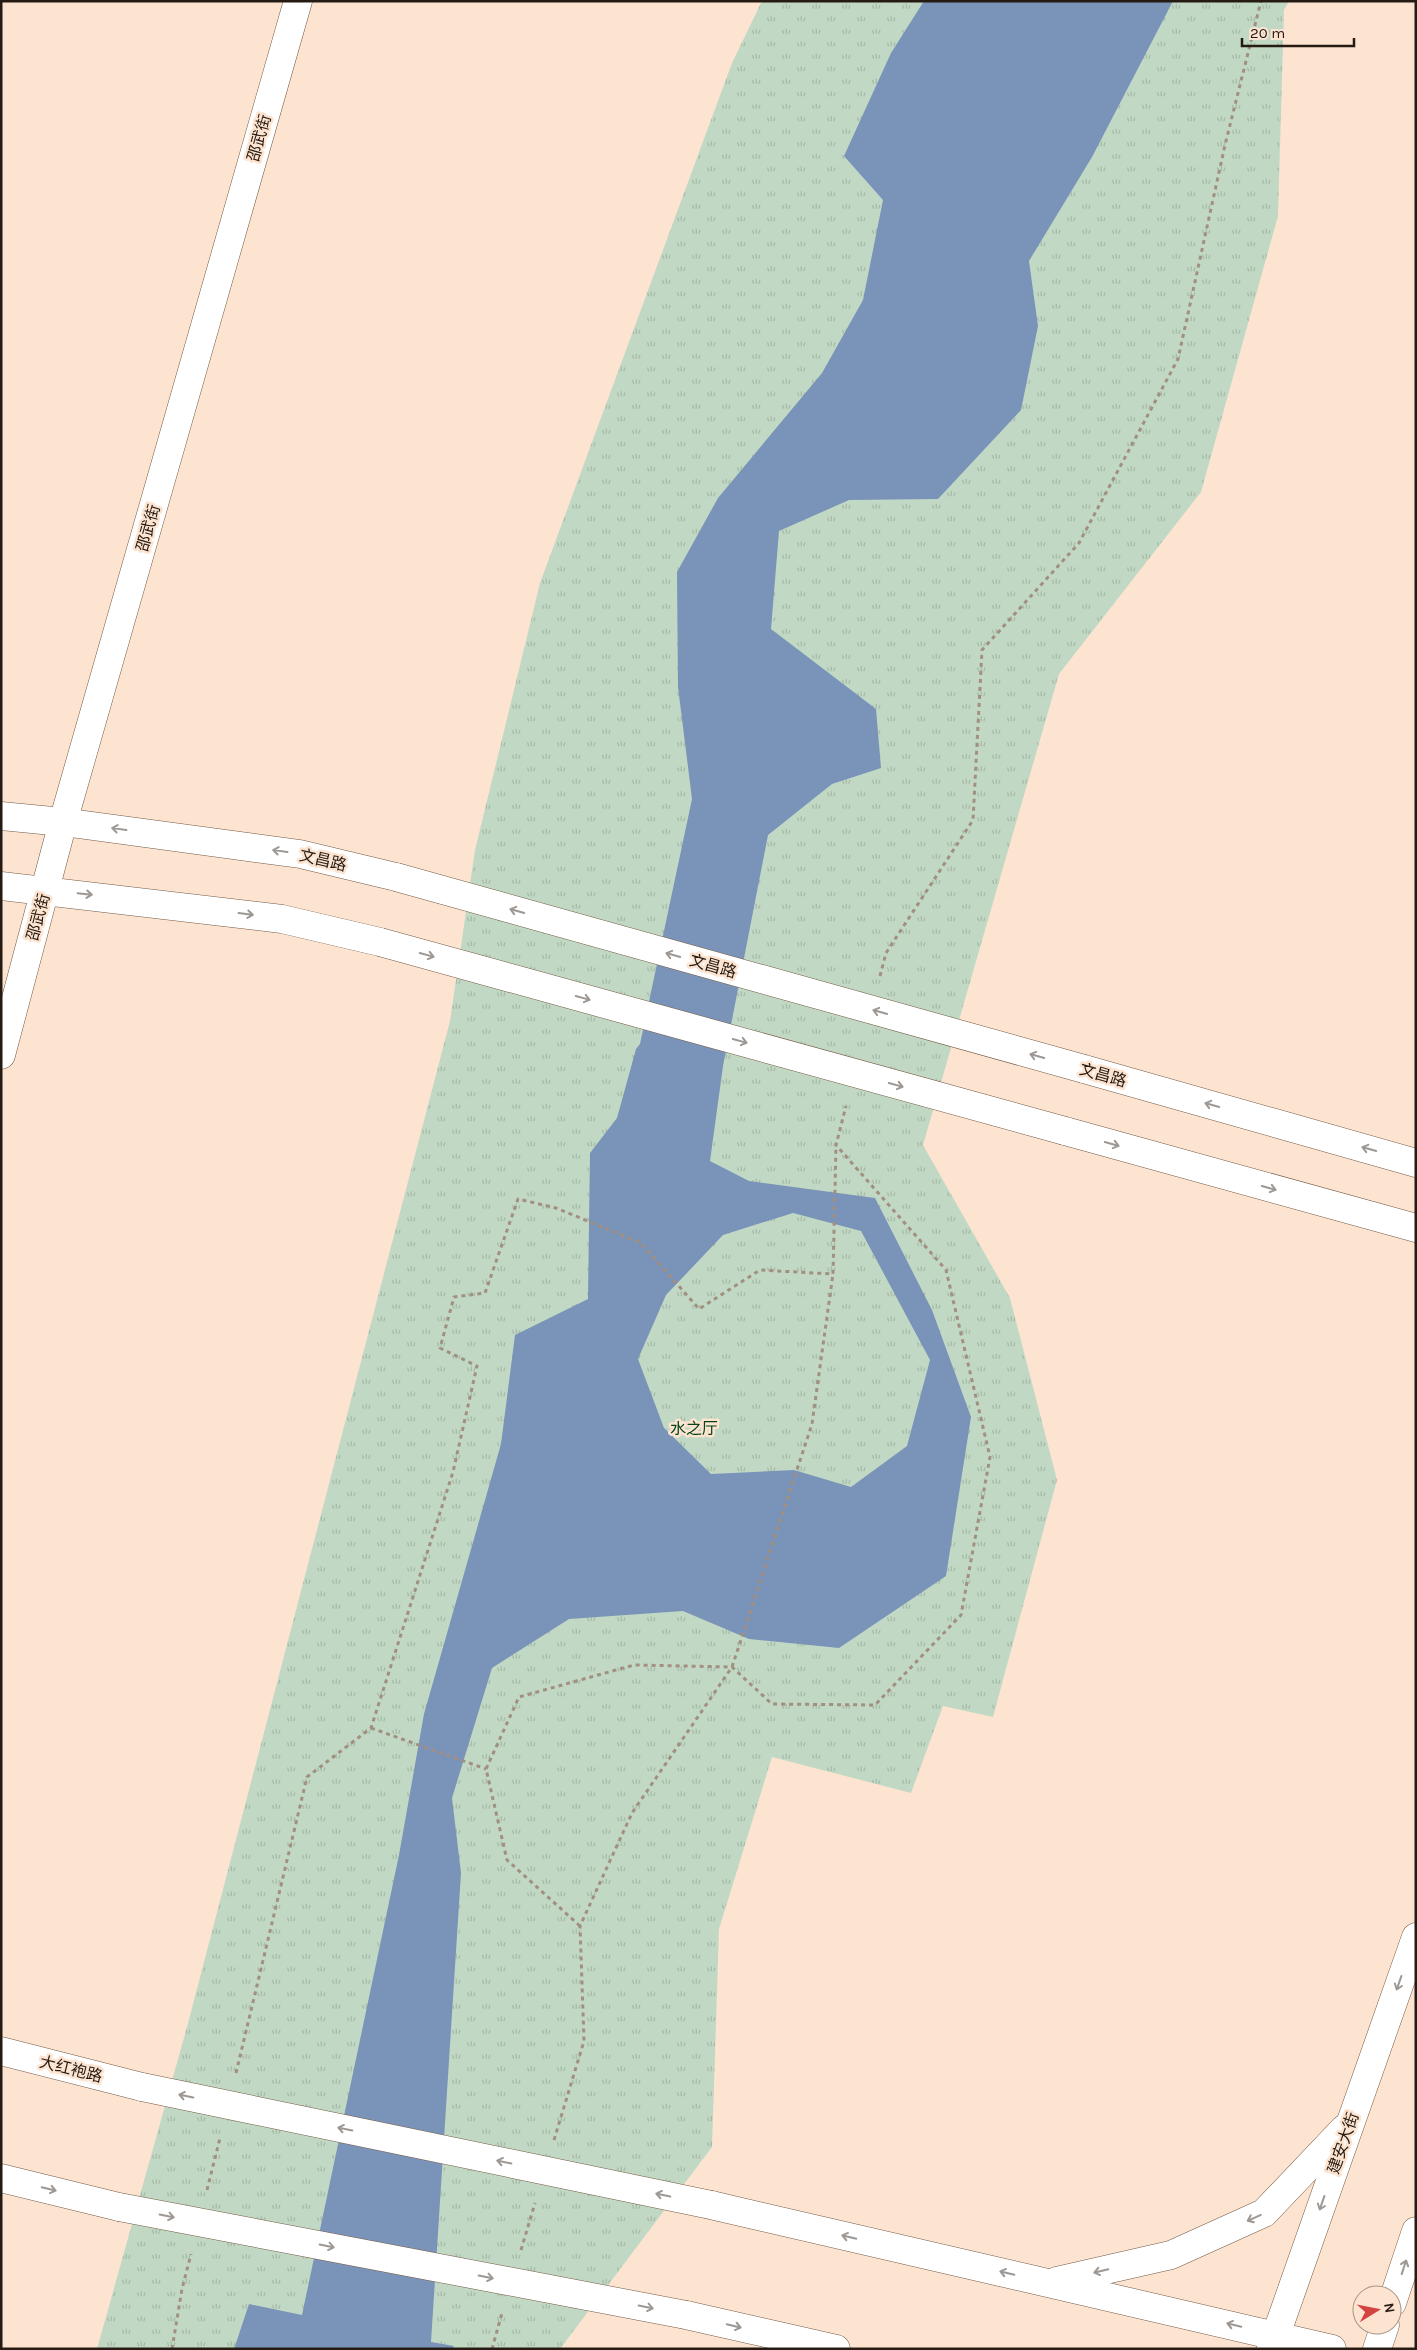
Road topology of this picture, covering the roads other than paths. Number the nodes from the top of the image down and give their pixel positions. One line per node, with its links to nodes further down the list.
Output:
1 (298, 1): 3 (street, 邵武街)
2 (1, 816): 3 (street, 文昌路)
3 (63, 822): 5 (street, 邵武街); 7 (street, 文昌路, one-way to 3, bridge)
4 (1, 886): 5 (street)
5 (45, 890): 6 (street, 邵武街); 8 (street, one-way to 8, bridge)
6 (1, 1055)
7 (1416, 1162)
8 (1416, 1228)
9 (1416, 1937): 11 (street, 建安大街, one-way to 11)
10 (1, 2051): 14 (street, 大红袍路, one-way to 10, bridge)
11 (1350, 2123): 14 (street, one-way to 14); 17 (street, 建安大街, one-way to 17)
12 (1, 2178): 18 (street, one-way to 18, bridge)
13 (1416, 2231): 15 (street, one-way to 13)
14 (1049, 2283): 17 (street, 大红袍路, one-way to 14)
15 (1398, 2285)
16 (1382, 2335): 20 (street)
17 (1273, 2342): 19 (street, 大红袍路)
18 (836, 2349)
19 (1332, 2349)
20 (1377, 2349)

